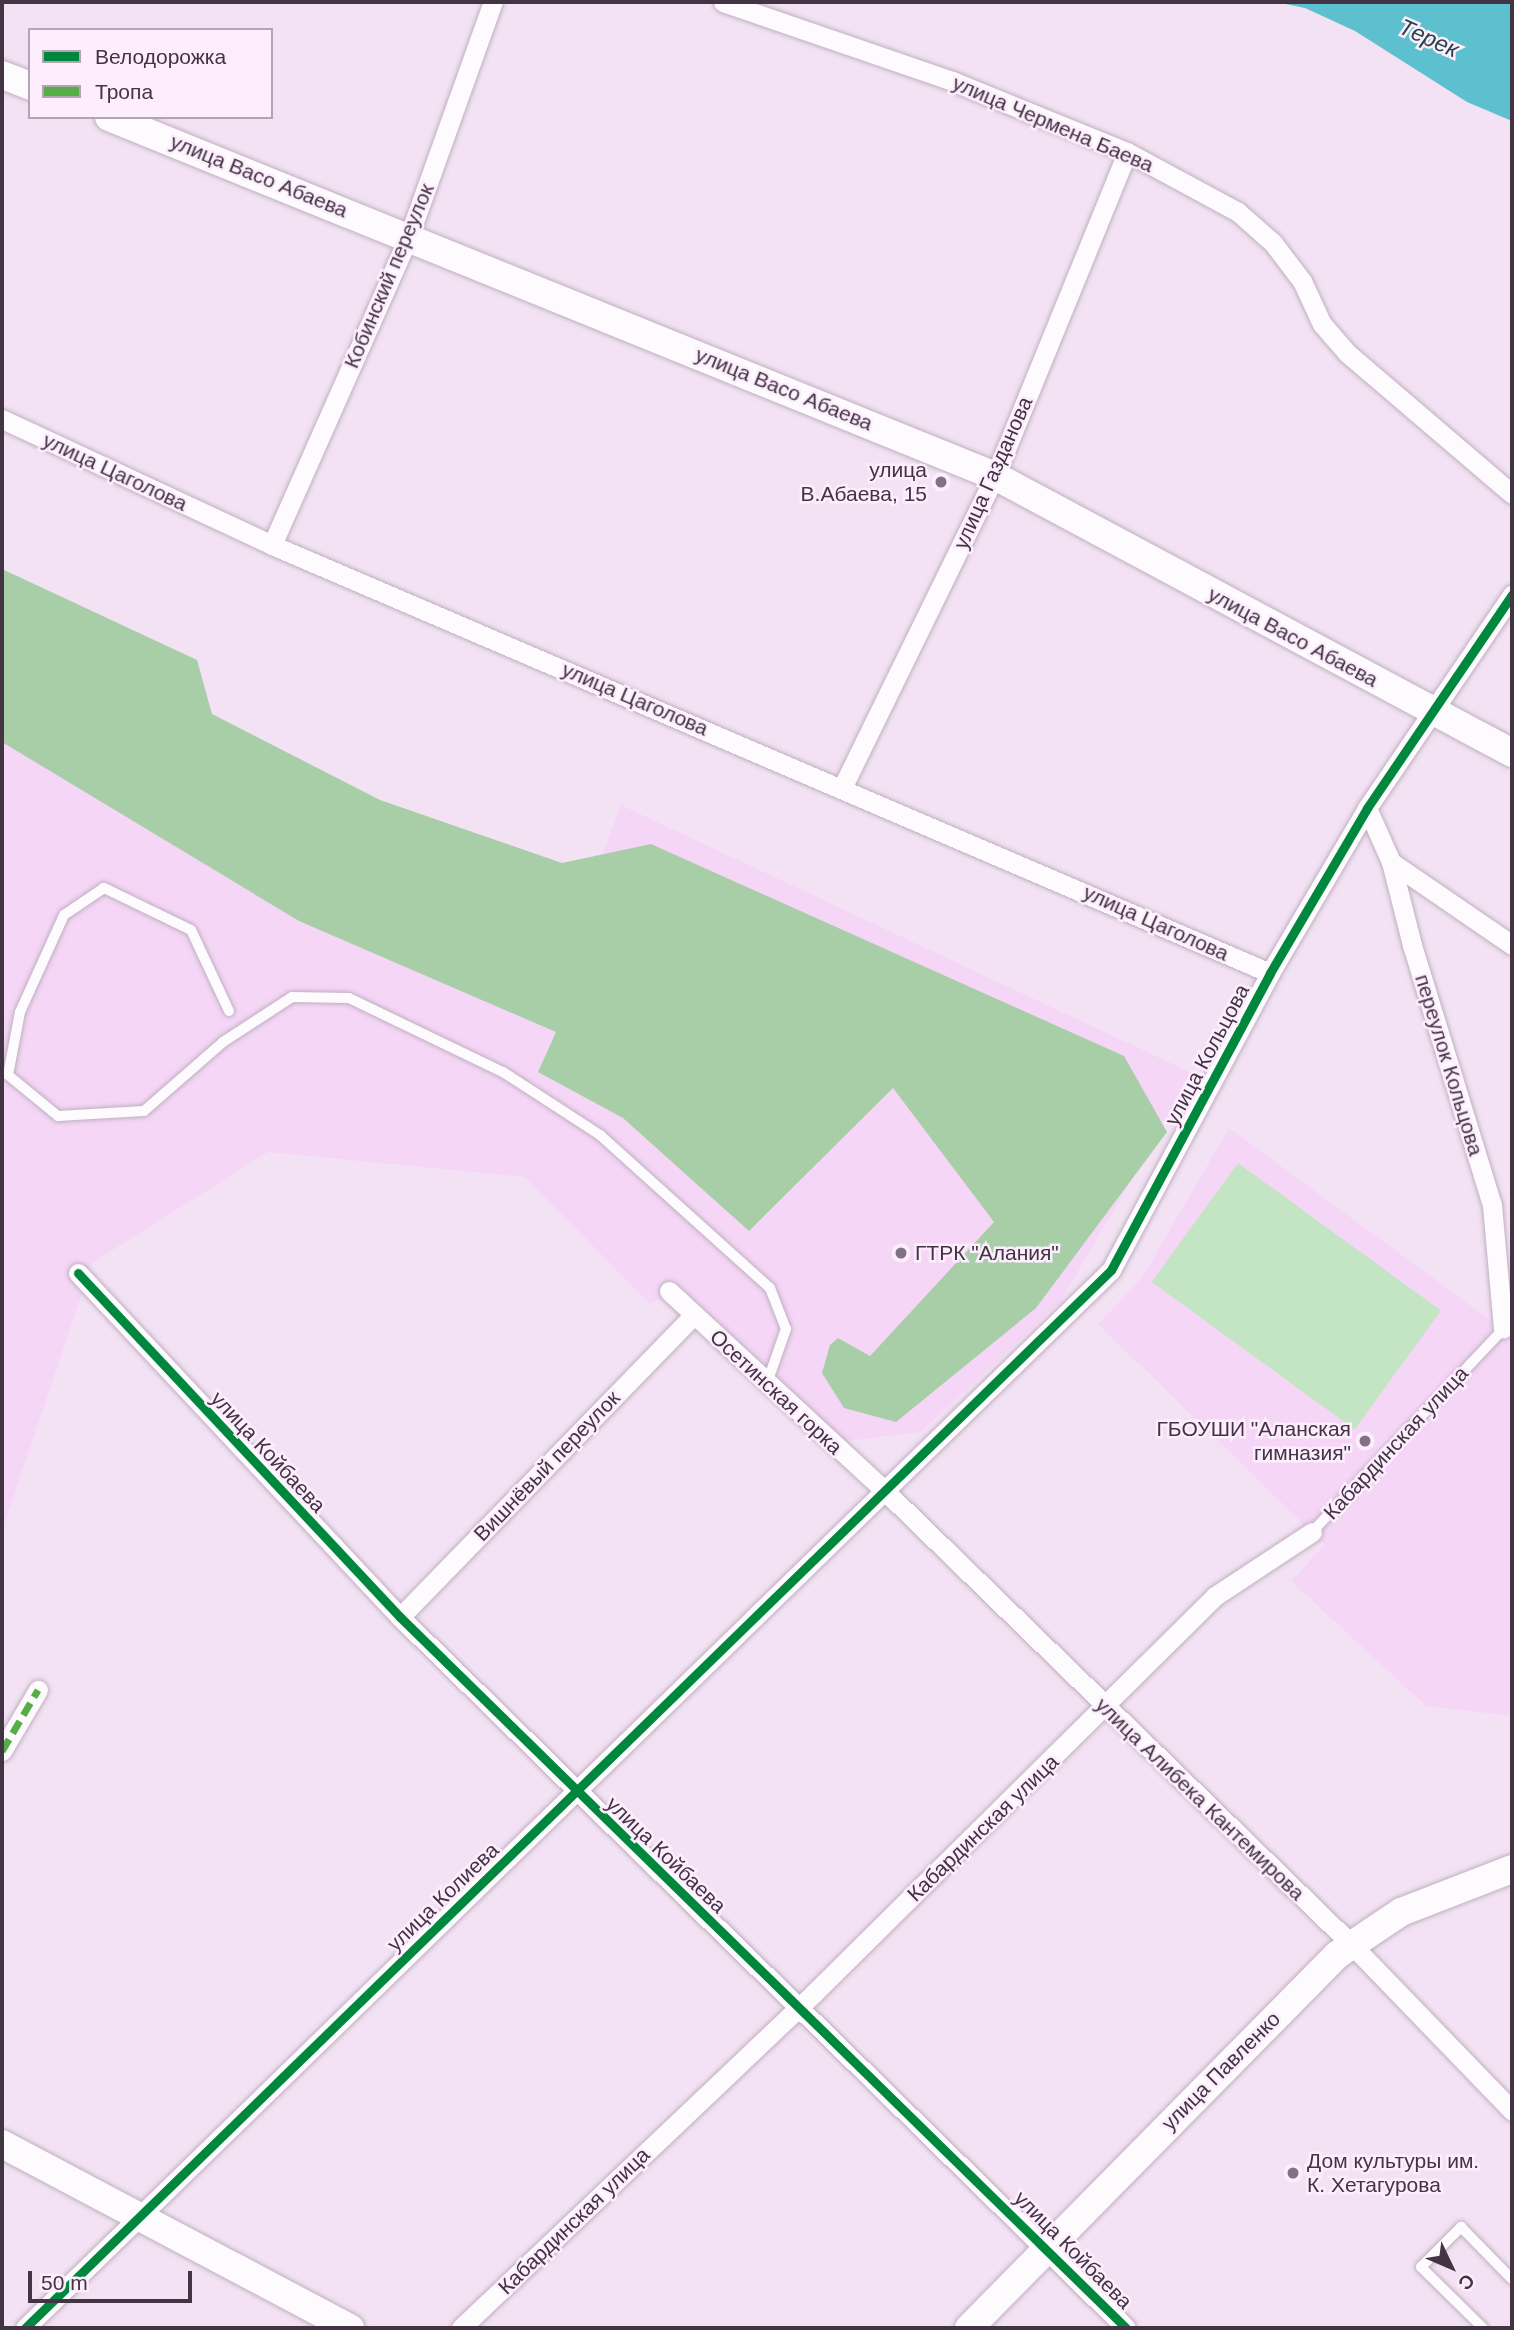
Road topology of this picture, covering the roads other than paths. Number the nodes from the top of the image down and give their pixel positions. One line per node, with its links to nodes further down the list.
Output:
1 (492, 2): 7 (street, Кобинский переулок)
2 (723, 2): 6 (street, улица Чермена Баева)
3 (2, 75): 4 (main road)
4 (28, 85)
5 (114, 119): 7 (main road, улица Васо Абаева)
6 (1126, 152): 9 (street, улица Газданова); 10 (street, улица Чермена Баева)
7 (409, 236): 9 (main road, улица Васо Абаева); 11 (street, Кобинский переулок)
8 (2, 419): 11 (street, улица Цаголова)
9 (995, 476): 13 (main road, улица Васо Абаева); 15 (street, улица Газданова)
10 (1512, 495)
11 (272, 545): 15 (street, улица Цаголова)
12 (1512, 595): 13 (street, улица Кольцова)
13 (1436, 711): 14 (main road, улица Васо Абаева); 16 (street, улица Кольцова)
14 (1512, 753)
15 (843, 786): 19 (street, улица Цаголова)
16 (1367, 808): 17 (street, переулок Кольцова); 19 (street, улица Кольцова)
17 (1391, 862): 18 (street); 24 (street, переулок Кольцова)
18 (1512, 945)
19 (1270, 973): 26 (street, улица Кольцова)
20 (229, 1012): 25 (lane)
21 (78, 1273): 28 (street, улица Койбаева)
22 (669, 1291): 23 (street, Осетинская горка)
23 (694, 1315): 25 (street, Осетинская горка); 28 (street, Вишнёвый переулок)
24 (1503, 1329): 27 (lane, Кабардинская улица)
25 (767, 1383): 26 (street, Осетинская горка)
26 (884, 1490): 30 (street, улица Алибека Кантемирова); 32 (street, улица Колиева)
27 (1312, 1532): 30 (street, Кабардинская улица)
28 (400, 1617): 32 (street, улица Койбаева)
29 (38, 1690): 31 (street)
30 (1107, 1708): 34 (street, улица Алибека Кантемирова); 35 (street, Кабардинская улица)
31 (2, 1751)
32 (575, 1791): 35 (street, улица Койбаева); 38 (street, улица Колиева)
33 (1512, 1868): 34 (main road, улица Павленко)
34 (1351, 1944): 36 (street, улица Алибека Кантемирова); 39 (main road, улица Павленко)
35 (799, 2008): 39 (street, улица Койбаева); 43 (street, Кабардинская улица)
36 (1512, 2111)
37 (2, 2144): 38 (main road)
38 (140, 2217): 41 (street, улица Колиева); 42 (main road)
39 (1046, 2248): 44 (main road, улица Павленко); 45 (street, улица Койбаева)
40 (1512, 2279): 46 (lane)
41 (25, 2328)
42 (349, 2328)
43 (461, 2328)
44 (969, 2328)
45 (1126, 2328)
46 (1483, 2328)

